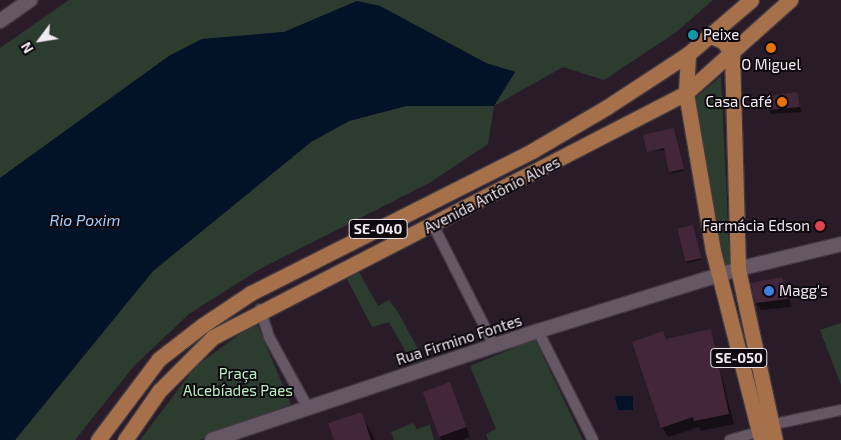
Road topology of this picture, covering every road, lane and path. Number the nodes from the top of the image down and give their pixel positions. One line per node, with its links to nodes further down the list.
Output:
1 (30, 0): 4 (street)
2 (752, 0): 5 (main road, Avenida Antônio Alves / SE-040)
3 (790, 0): 7 (main road, Avenida Antônio Alves / SE-040)
4 (0, 21)
5 (711, 36): 6 (main road, Avenida Antônio Alves / SE-040); 7 (main road)
6 (688, 54): 8 (main road); 19 (main road, Avenida Antônio Alves / SE-040)
7 (732, 54): 8 (main road, Avenida Antônio Alves / SE-040); 11 (main road)
8 (686, 94): 9 (main road, Avenida Antônio Alves / SE-040); 12 (main road)
9 (433, 225): 13 (main road, Avenida Antônio Alves / SE-040); 15 (street)
10 (841, 244): 11 (street, Rua Firmino Fontes)
11 (738, 269): 12 (street, Rua Firmino Fontes); 18 (main road)
12 (718, 276): 14 (street, Rua Firmino Fontes); 18 (main road, SE-050)
13 (260, 309): 16 (street); 20 (main road, Avenida Antônio Alves / SE-040)
14 (538, 331): 15 (street, Rua Firmino Fontes); 22 (street)
15 (494, 345): 16 (street, Rua Firmino Fontes)
16 (307, 406): 21 (street, Rua Firmino Fontes)
17 (841, 410): 18 (street)
18 (763, 433): 23 (street); 24 (main road)
19 (98, 440)
20 (126, 440)
21 (212, 440)
22 (593, 440)
23 (730, 440)
24 (775, 440)

